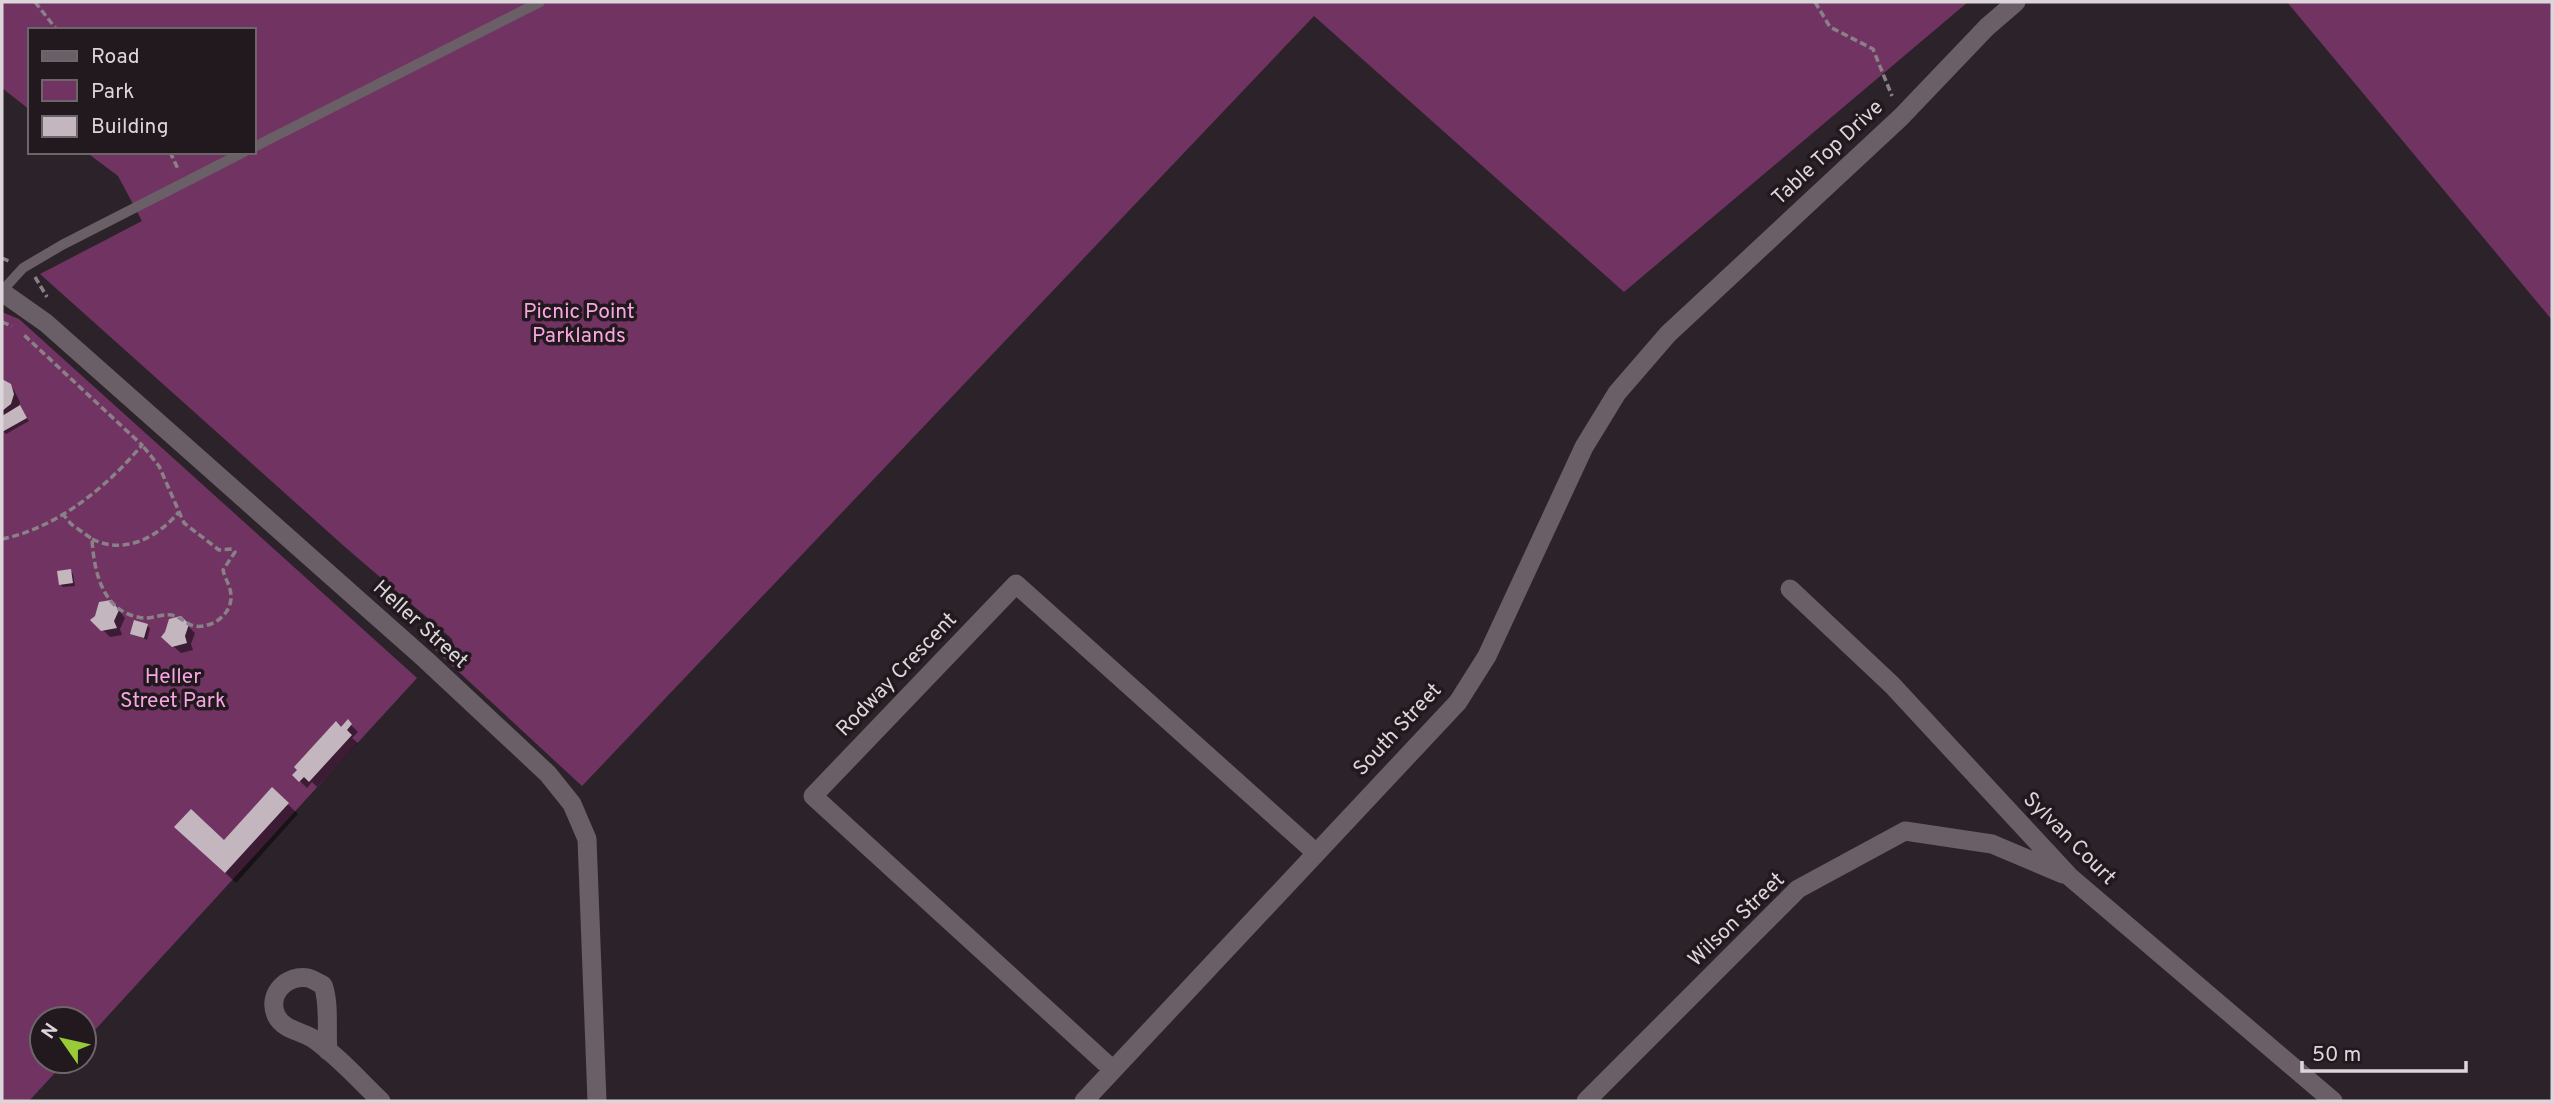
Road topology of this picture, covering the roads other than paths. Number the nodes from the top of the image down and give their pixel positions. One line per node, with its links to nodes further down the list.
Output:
1 (540, 2): 3 (lane)
2 (2015, 2): 6 (street, Table Top Drive)
3 (256, 146)
4 (240, 154): 5 (lane)
5 (2, 292): 13 (street, Heller Street)
6 (1668, 334): 8 (street, South Street)
7 (1790, 589): 9 (street, Sylvan Court)
8 (1315, 852): 11 (street, South Street); 11 (street, Rodway Crescent)
9 (2070, 877): 15 (street, Wilson Street); 16 (street, Sylvan Court)
10 (328, 1051): 12 (street)
11 (1112, 1069): 14 (street, South Street)
12 (381, 1101)
13 (597, 1101)
14 (1084, 1101)
15 (1586, 1101)
16 (2333, 1101)

